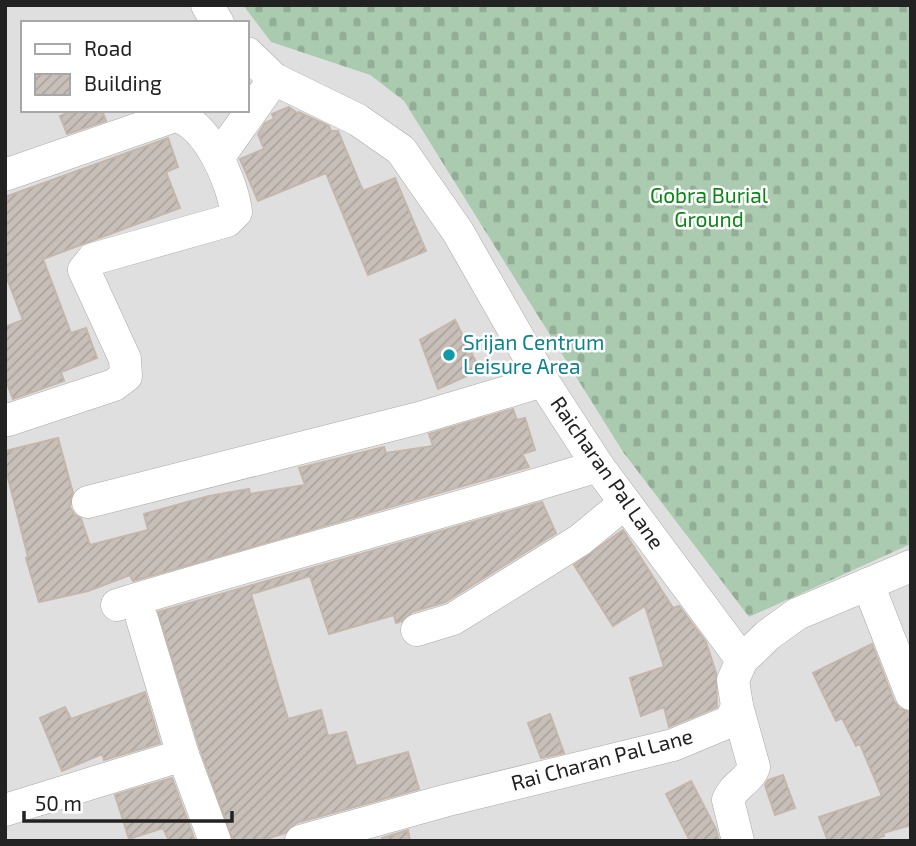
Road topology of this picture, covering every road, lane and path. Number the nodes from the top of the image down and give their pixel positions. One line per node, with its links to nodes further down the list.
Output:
1 (207, 5): 2 (street)
2 (217, 21)
3 (248, 55): 4 (street, Raicharan Pal Lane)
4 (274, 79): 5 (street); 7 (street, Raicharan Pal Lane)
5 (218, 158): 6 (street); 8 (street)
6 (5, 175)
7 (542, 380): 9 (street, Raicharan Pal Lane); 10 (street)
8 (5, 419)
9 (598, 466): 11 (street, Raicharan Pal Lane); 18 (street)
10 (88, 502)
11 (625, 503): 14 (street); 15 (street, Raicharan Pal Lane)
12 (911, 566): 13 (street)
13 (867, 584): 15 (street); 16 (street)
14 (417, 630)
15 (742, 660): 17 (street)
16 (911, 694)
17 (737, 706): 21 (street, Rai Charan Pal Lane); 22 (street)
18 (183, 755): 19 (street); 20 (street)
19 (5, 810)
20 (215, 841)
21 (301, 841)
22 (738, 841)

